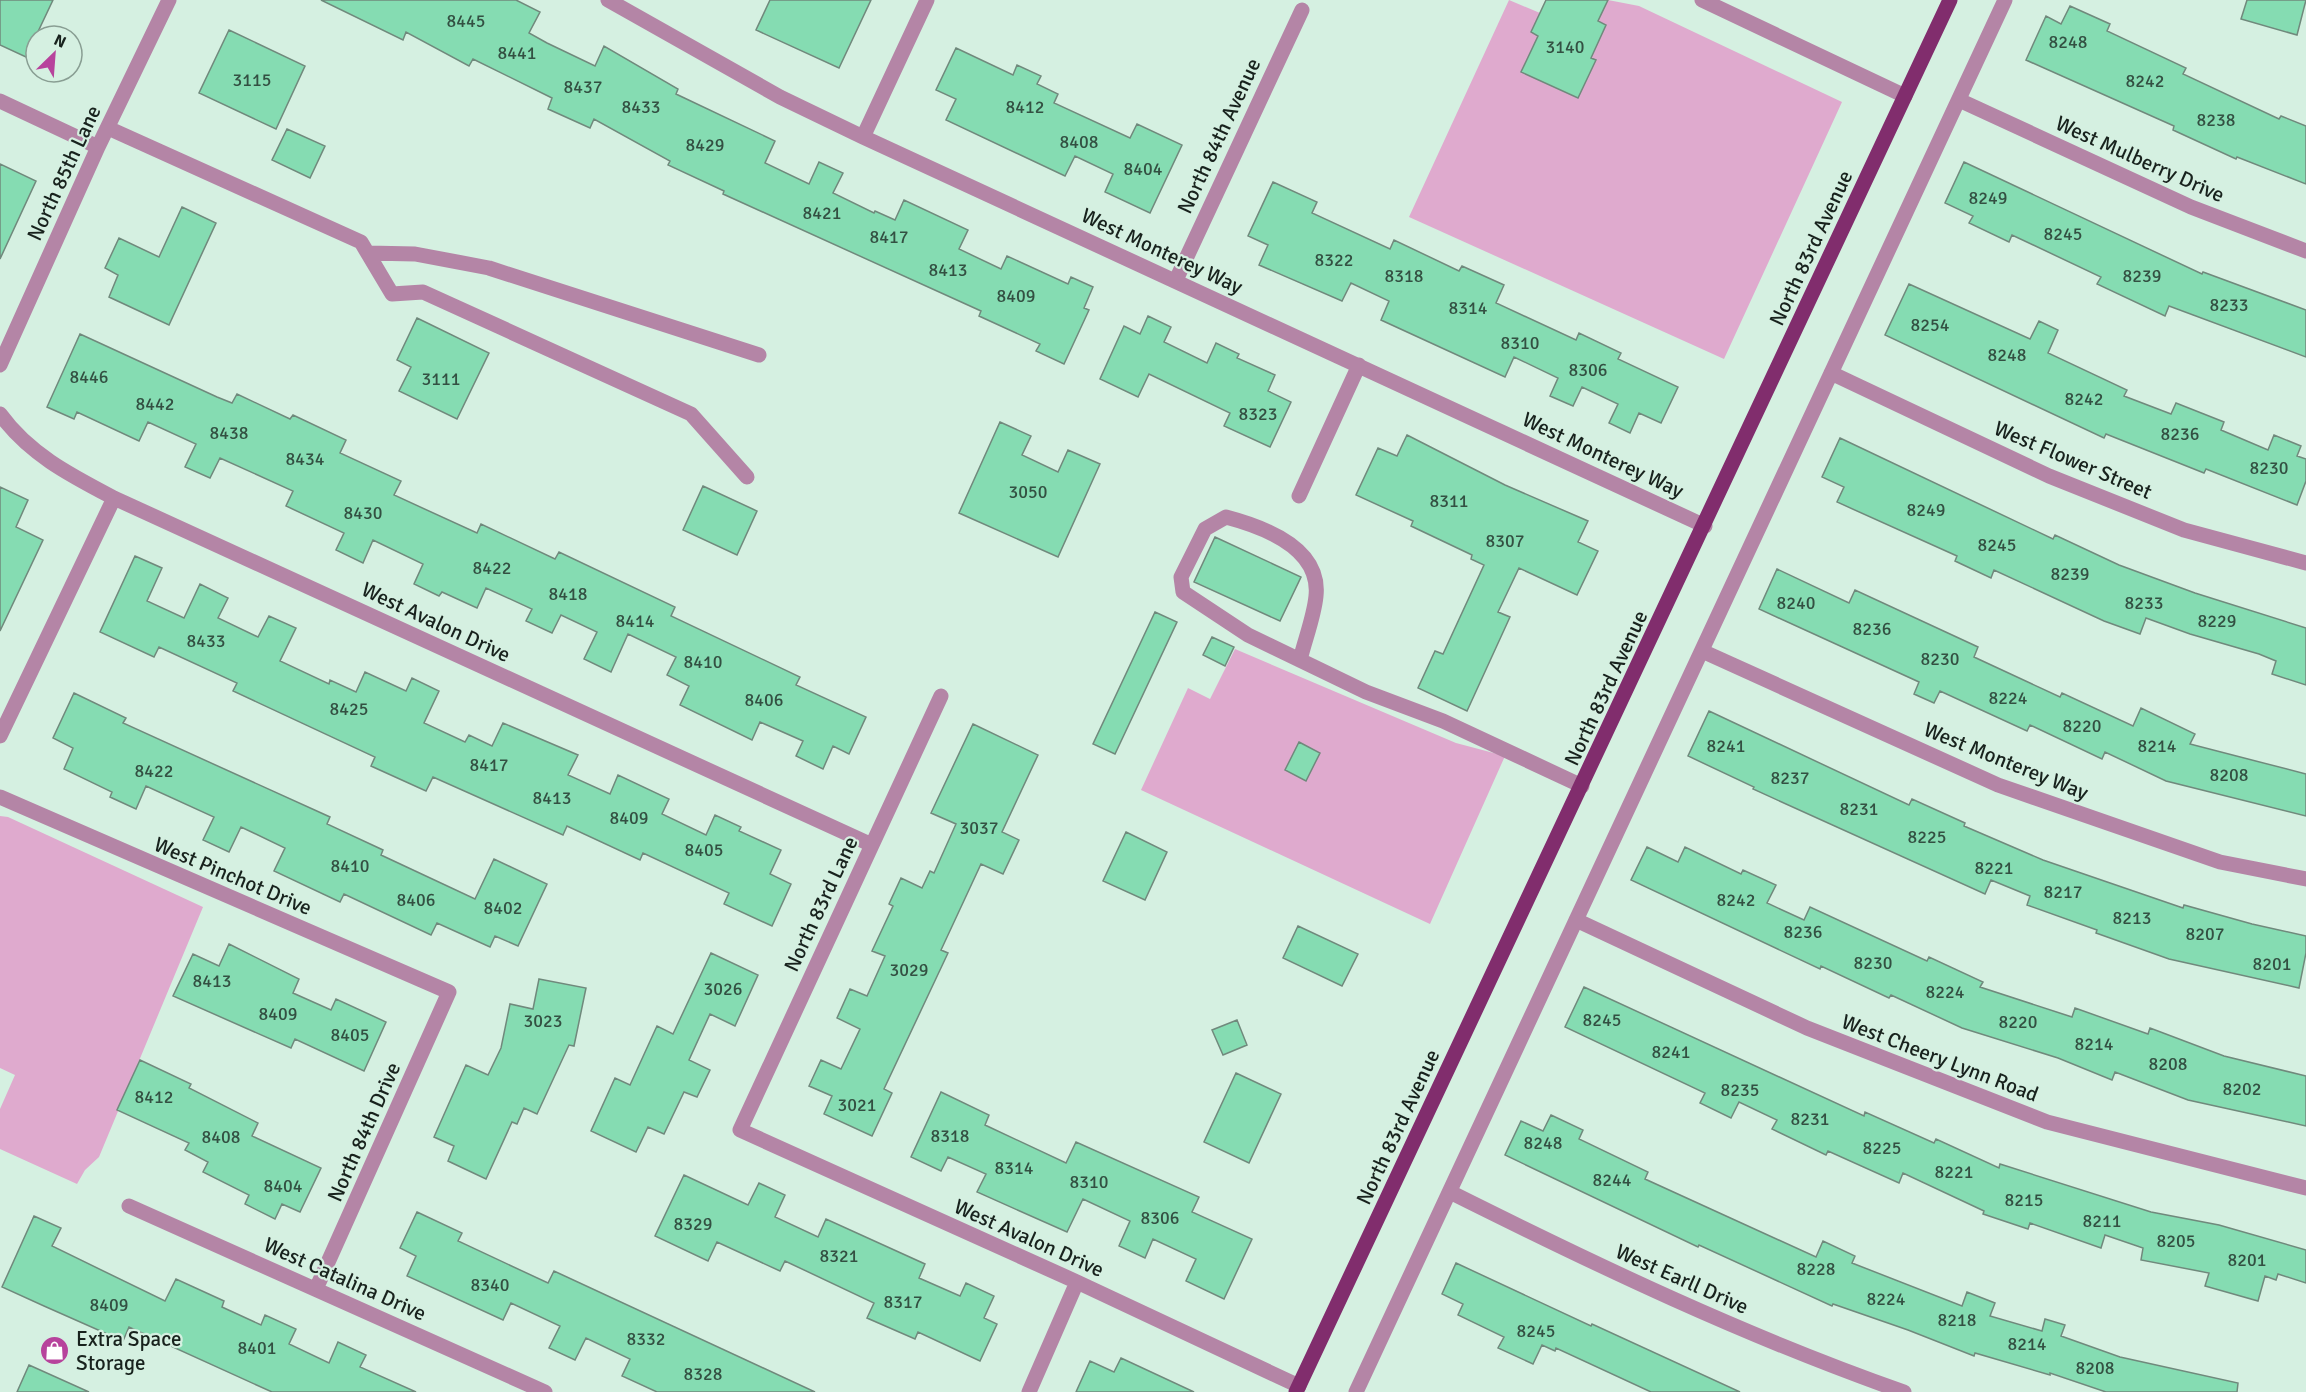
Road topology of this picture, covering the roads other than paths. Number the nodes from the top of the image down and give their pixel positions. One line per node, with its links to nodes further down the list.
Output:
1 (169, 0): 11 (street, North 85th Lane)
2 (608, 0): 12 (street, West Monterey Way)
3 (927, 0): 12 (street)
4 (1702, 0): 8 (street)
5 (1950, 0): 8 (main road, North 83rd Avenue)
6 (2006, 0): 9 (street)
7 (1302, 10): 16 (street, North 84th Avenue)
8 (1905, 96): 25 (main road, North 83rd Avenue)
9 (1959, 100): 14 (street, West Mulberry Drive); 20 (street)
10 (0, 101): 13 (street)
11 (108, 128): 13 (street, North 85th Lane); 15 (street)
12 (863, 137): 16 (street, West Monterey Way)
13 (98, 147): 18 (street, North 85th Lane)
14 (2306, 251)
15 (368, 253): 17 (street); 22 (street)
16 (1176, 280): 19 (street, West Monterey Way)
17 (759, 355)
18 (0, 365)
19 (1359, 365): 23 (street); 25 (street, West Monterey Way)
20 (1832, 373): 26 (street, West Flower Street); 27 (street)
21 (0, 414): 24 (street, West Avalon Drive)
22 (747, 477)
23 (1299, 496)
24 (114, 498): 30 (street); 33 (street, West Avalon Drive)
25 (1705, 525): 31 (main road, North 83rd Avenue)
26 (2306, 563)
27 (1702, 651): 34 (street, West Monterey Way); 35 (street)
28 (1300, 660): 28 (street); 31 (street)
29 (941, 696): 33 (street, North 83rd Lane)
30 (0, 736)
31 (1582, 786): 43 (main road, North 83rd Avenue)
32 (0, 798): 36 (street, West Pinchot Drive)
33 (872, 845): 37 (street, North 83rd Lane)
34 (2306, 879)
35 (1576, 920): 38 (street, West Cheery Lynn Road); 39 (street)
36 (449, 992): 42 (street, North 84th Drive)
37 (740, 1130): 41 (street, West Avalon Drive)
38 (2306, 1188)
39 (1450, 1192): 46 (street); 47 (street, West Earll Drive)
40 (129, 1206): 42 (street, West Catalina Drive)
41 (1077, 1282): 43 (street, West Avalon Drive); 45 (street)
42 (316, 1289): 44 (street, West Catalina Drive)
43 (1298, 1389)
44 (545, 1392)
45 (1029, 1392)
46 (1356, 1392)
47 (1904, 1392)

